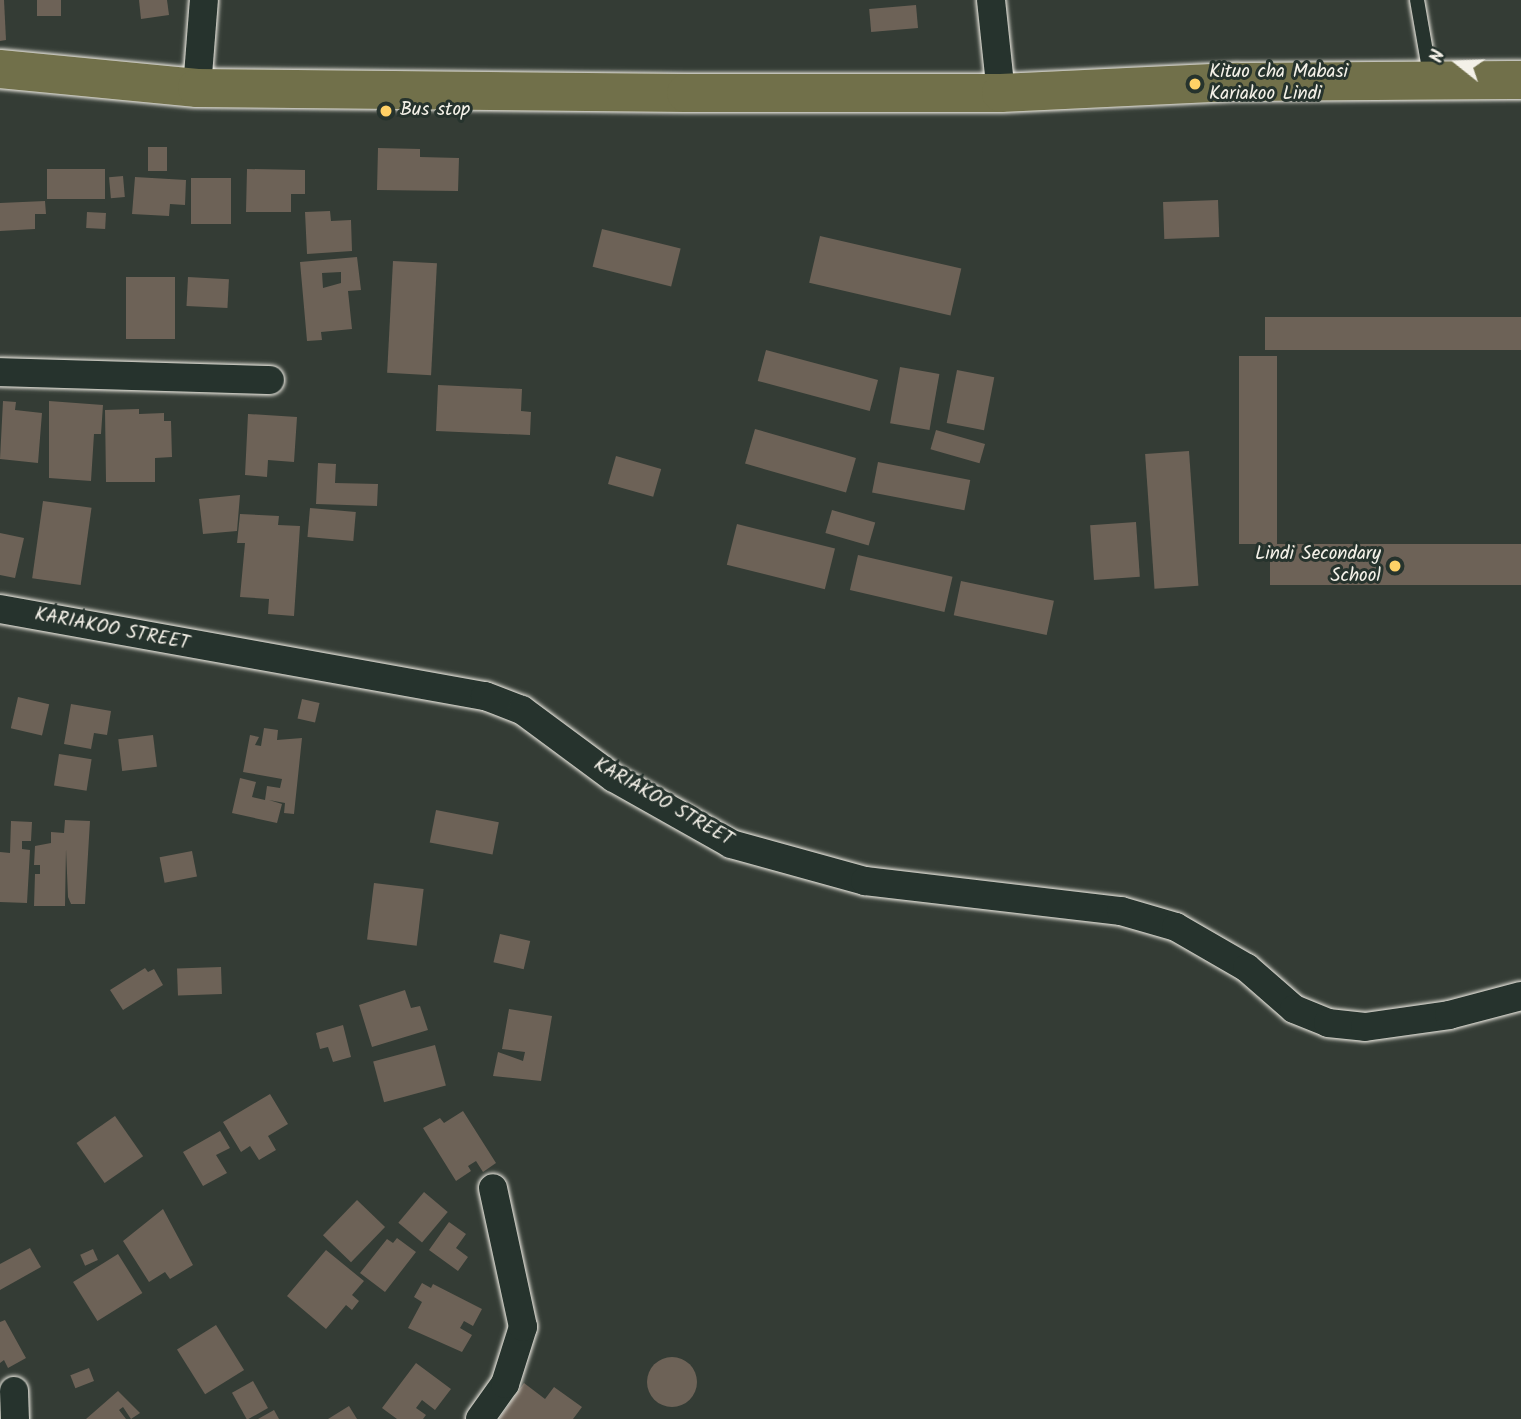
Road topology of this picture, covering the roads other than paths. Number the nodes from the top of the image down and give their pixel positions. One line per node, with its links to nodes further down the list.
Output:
1 (204, 0): 7 (street)
2 (991, 0): 8 (street)
3 (1418, 0): 6 (lane)
4 (0, 69): 7 (highway)
5 (1521, 80): 6 (highway)
6 (1432, 81): 8 (highway)
7 (197, 88): 8 (highway)
8 (1001, 93)
9 (0, 372): 10 (street)
10 (270, 380)
11 (0, 609): 12 (street, KARIAKOO STREET)
12 (1521, 996)
13 (493, 1188): 16 (street)
14 (14, 1391): 15 (street)
15 (15, 1419)
16 (480, 1419)

